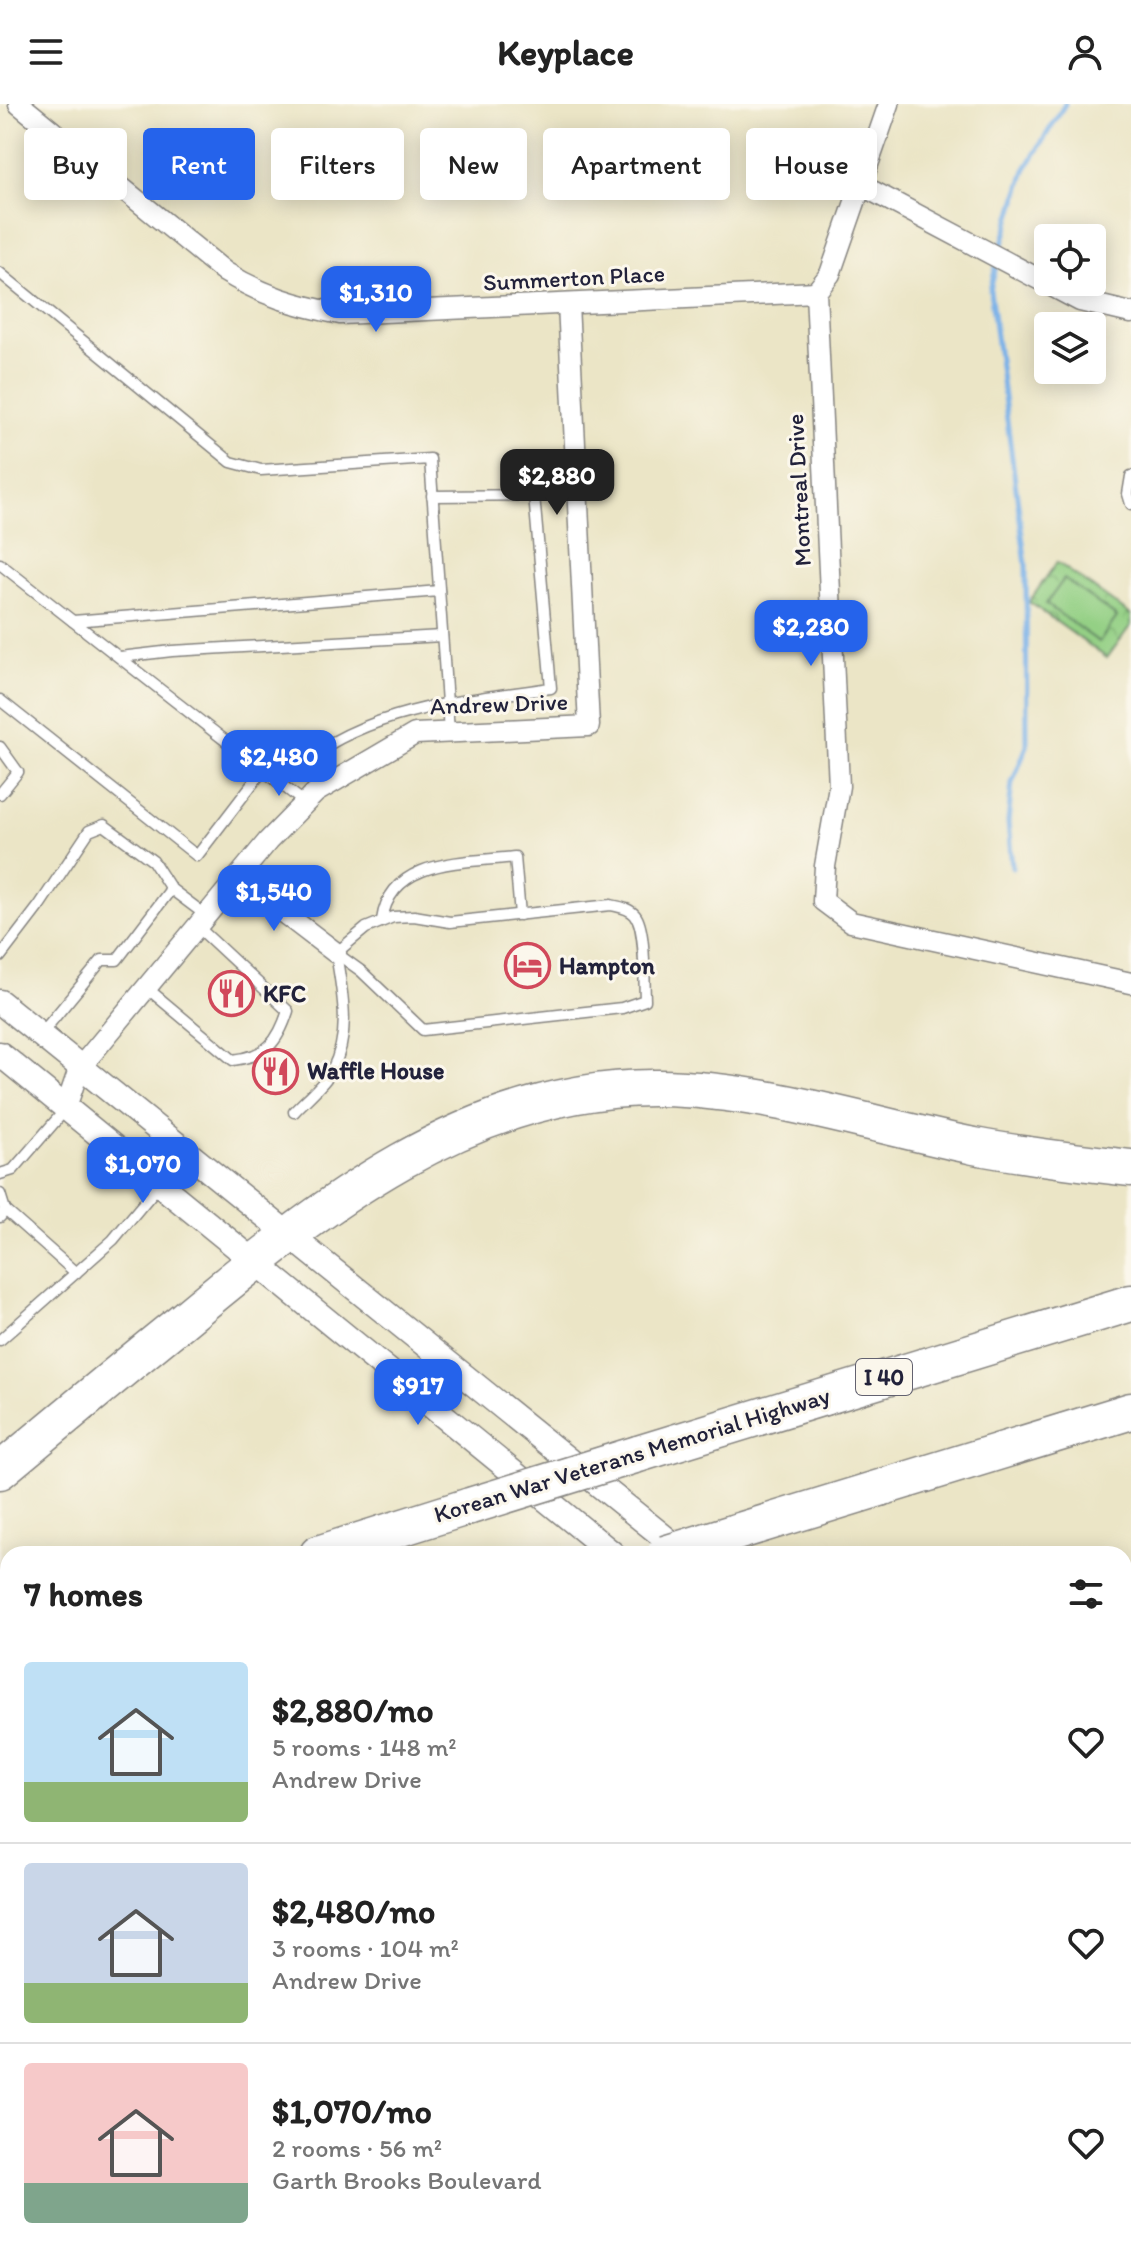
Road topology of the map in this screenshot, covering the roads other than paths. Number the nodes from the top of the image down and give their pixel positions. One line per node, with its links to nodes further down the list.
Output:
1 (19, 104): 8 (street, Summerton Place)
2 (889, 104): 3 (street)
3 (877, 139)
4 (877, 193): 9 (street)
5 (856, 200): 7 (street)
6 (0, 273): 11 (lane)
7 (816, 292): 8 (street, Summerton Place); 33 (street, Montreal Drive)
8 (568, 304): 20 (street, Andrew Drive)
9 (1131, 313)
10 (1131, 476): 12 (lane)
11 (432, 496): 14 (lane); 19 (lane)
12 (1131, 504)
13 (0, 564): 15 (lane)
14 (439, 591): 15 (lane); 16 (lane)
15 (73, 621): 17 (lane)
16 (442, 636): 17 (lane); 19 (lane)
17 (120, 657): 22 (lane)
18 (0, 700): 22 (lane)
19 (447, 703): 20 (lane); 23 (lane)
20 (449, 732): 25 (street, Andrew Drive)
21 (0, 747): 24 (lane)
22 (263, 770): 23 (lane)
23 (280, 783): 25 (lane)
24 (0, 794)
25 (305, 803): 26 (street, Andrew Drive)
26 (238, 878): 30 (street, Andrew Drive); 31 (street)
27 (171, 889): 30 (lane); 32 (lane); 36 (lane)
28 (520, 915): 29 (lane); 29 (lane); 31 (lane)
29 (382, 920): 31 (lane)
30 (202, 921): 34 (street, Andrew Drive); 34 (lane)
31 (336, 953): 40 (lane)
32 (0, 957)
33 (1131, 983)
34 (147, 988): 38 (street, Andrew Drive)
35 (0, 1002): 36 (street)
36 (40, 1035): 38 (street)
37 (7, 1063): 39 (street)
38 (79, 1069): 39 (street, Andrew Drive); 46 (street)
39 (65, 1110): 42 (lane); 43 (street)
40 (294, 1112)
41 (1131, 1168): 46 (highway)
42 (0, 1174)
43 (158, 1186): 47 (street); 48 (lane)
44 (0, 1194): 45 (lane)
45 (3, 1213): 48 (lane)
46 (290, 1236): 47 (highway); 55 (street)
47 (254, 1262): 52 (highway); 54 (street)
48 (76, 1273): 50 (lane)
49 (1131, 1303): 53 (highway, Korean War Veterans Memorial Highway / I 40, bridge)
50 (0, 1340)
51 (1131, 1411): 56 (highway, bridge)
52 (0, 1471)
53 (343, 1546)
54 (603, 1546)
55 (675, 1546)
56 (691, 1546)

